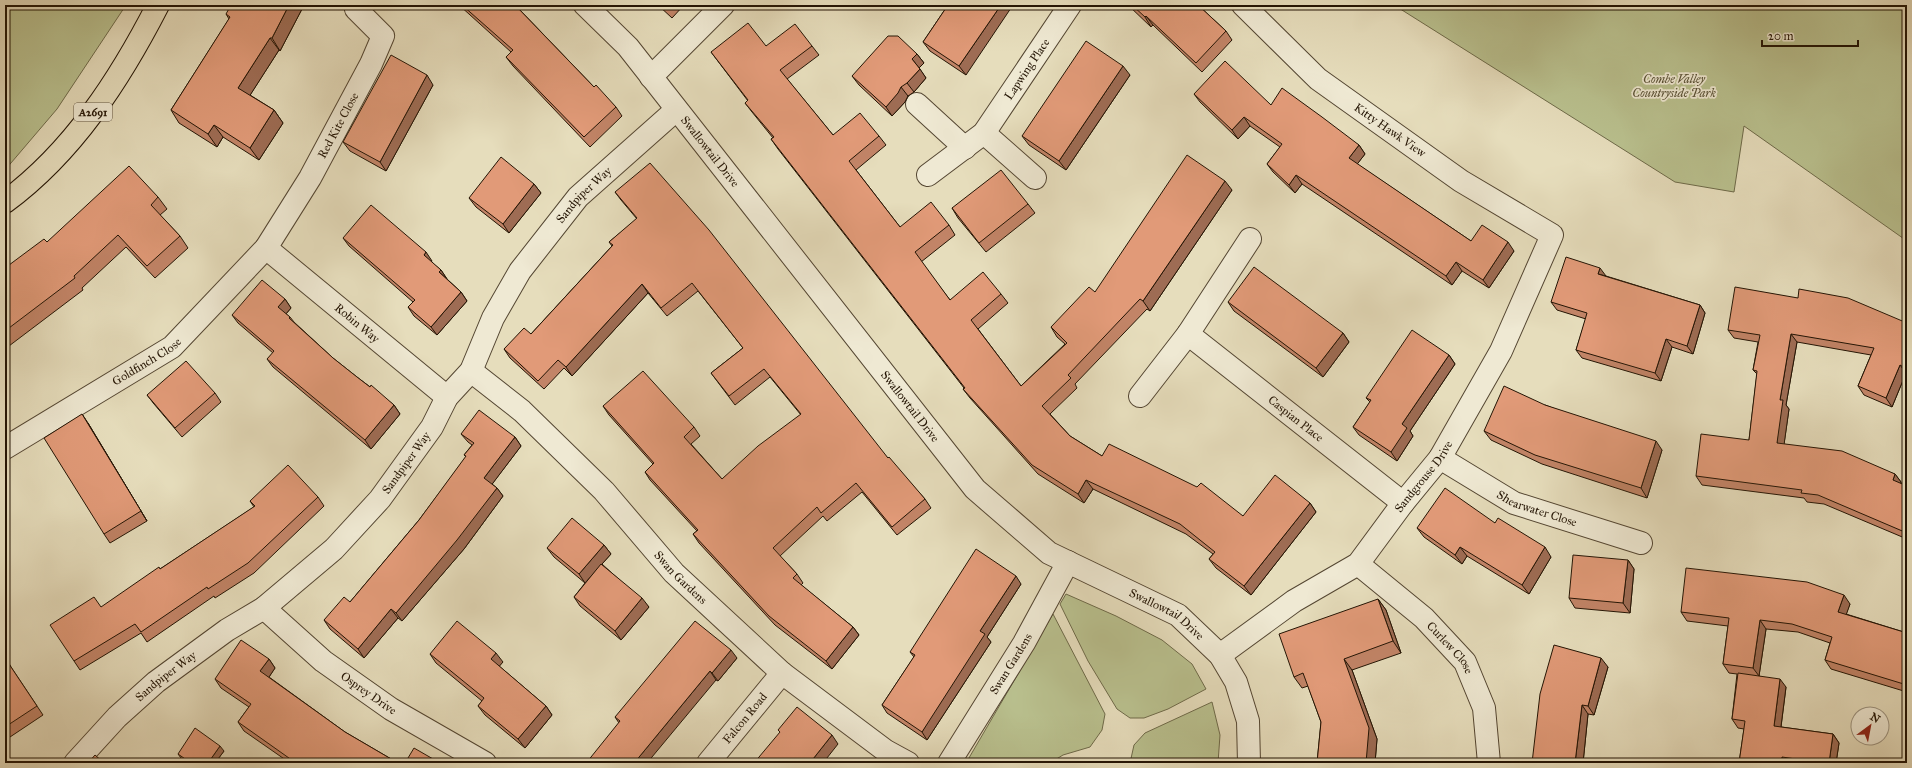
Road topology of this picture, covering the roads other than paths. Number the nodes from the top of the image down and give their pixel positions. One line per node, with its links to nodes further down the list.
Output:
1 (158, 5): 14 (main road, A2691)
2 (358, 5): 17 (street, Red Kite Close)
3 (584, 5): 7 (street, Swallowtail Drive)
4 (722, 5): 7 (street)
5 (1070, 5): 10 (street, Lapwing Place)
6 (1243, 5): 15 (street, Kitty Hawk View)
7 (651, 77): 9 (street, Swallowtail Drive)
8 (917, 104): 11 (street)
9 (676, 110): 19 (street, Sandpiper Way); 26 (street, Swallowtail Drive)
10 (984, 133): 11 (street, Lapwing Place); 13 (street)
11 (964, 148): 12 (street, Lapwing Place)
12 (928, 175)
13 (1034, 178)
14 (5, 202)
15 (1552, 235): 23 (street, Sandgrouse Drive)
16 (1250, 239): 18 (street)
17 (266, 248): 21 (street, Robin Way); 22 (street, Goldfinch Close)
18 (1188, 334): 20 (street); 24 (street, Caspian Place)
19 (471, 371): 21 (street, Sandpiper Way); 30 (street, Swan Gardens)
20 (1140, 396)
21 (447, 397): 28 (street, Sandpiper Way)
22 (5, 448)
23 (1440, 458): 24 (street, Sandgrouse Drive); 25 (street, Shearwater Close)
24 (1402, 503): 27 (street, Sandgrouse Drive)
25 (1641, 543)
26 (1068, 562): 29 (street, Swallowtail Drive); 35 (street, Swan Gardens)
27 (1358, 564): 29 (street, Sandgrouse Drive); 37 (street, Curlew Close)
28 (264, 608): 31 (street, Sandpiper Way); 32 (street, Osprey Drive)
29 (1220, 655): 36 (street, Swallowtail Drive)
30 (782, 673): 33 (street, Falcon Road); 34 (street, Swan Gardens)
31 (75, 763)
32 (485, 763)
33 (708, 763)
34 (908, 763)
35 (949, 763)
36 (1249, 763)
37 (1489, 763)

